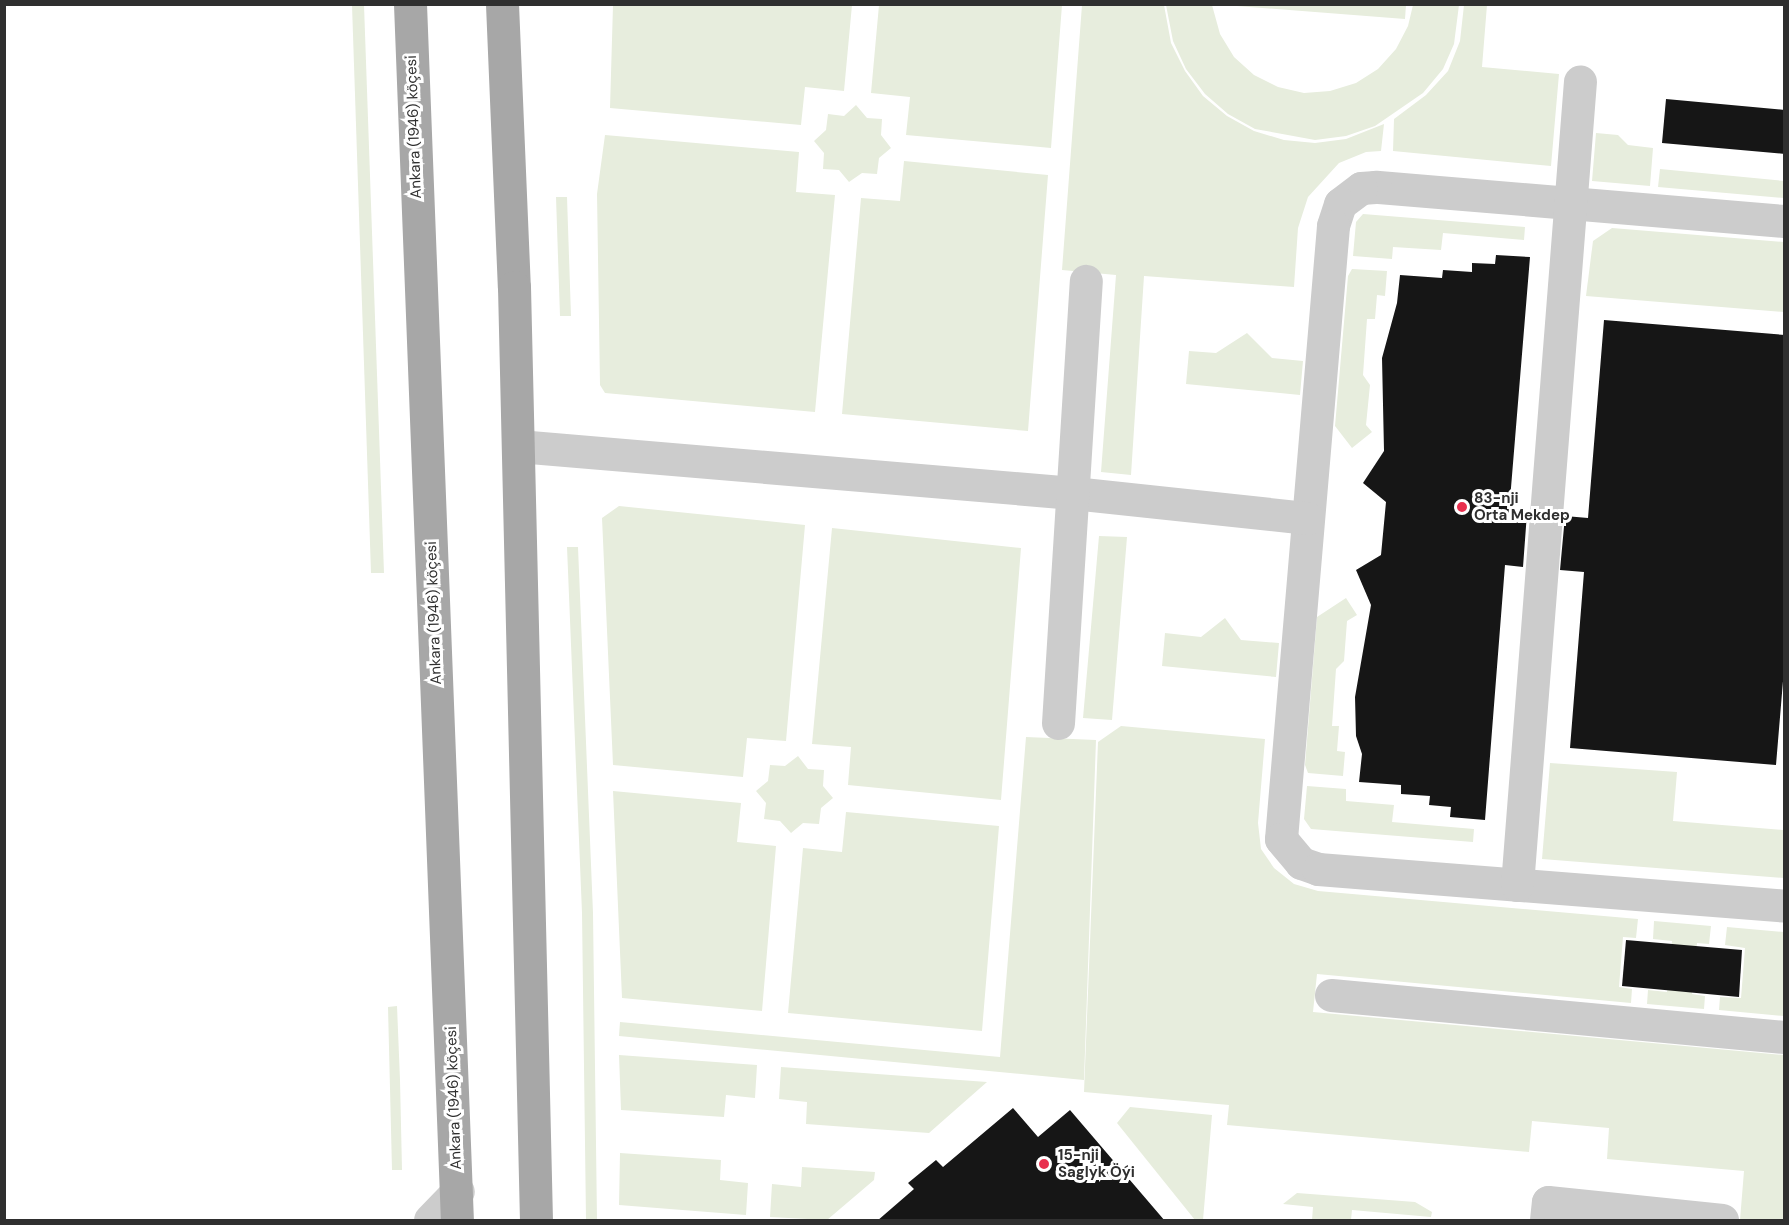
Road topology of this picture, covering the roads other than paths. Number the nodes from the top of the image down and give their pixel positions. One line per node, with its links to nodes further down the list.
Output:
1 (410, 4): 15 (main road, Ankara (1946) köçesi)
2 (502, 4): 7 (main road)
3 (1580, 81): 4 (street)
4 (1572, 203): 5 (street); 9 (street); 11 (street)
5 (1785, 221)
6 (1086, 281): 8 (street)
7 (518, 446): 8 (street); 17 (main road)
8 (1073, 492): 9 (street); 10 (street)
9 (1308, 518): 11 (street)
10 (1058, 723)
11 (1517, 885): 12 (street)
12 (1785, 906)
13 (1331, 995): 14 (street)
14 (1785, 1037)
15 (457, 1206): 16 (street)
16 (430, 1221)
17 (536, 1221)
18 (1546, 1221): 19 (street)
19 (1722, 1221)

